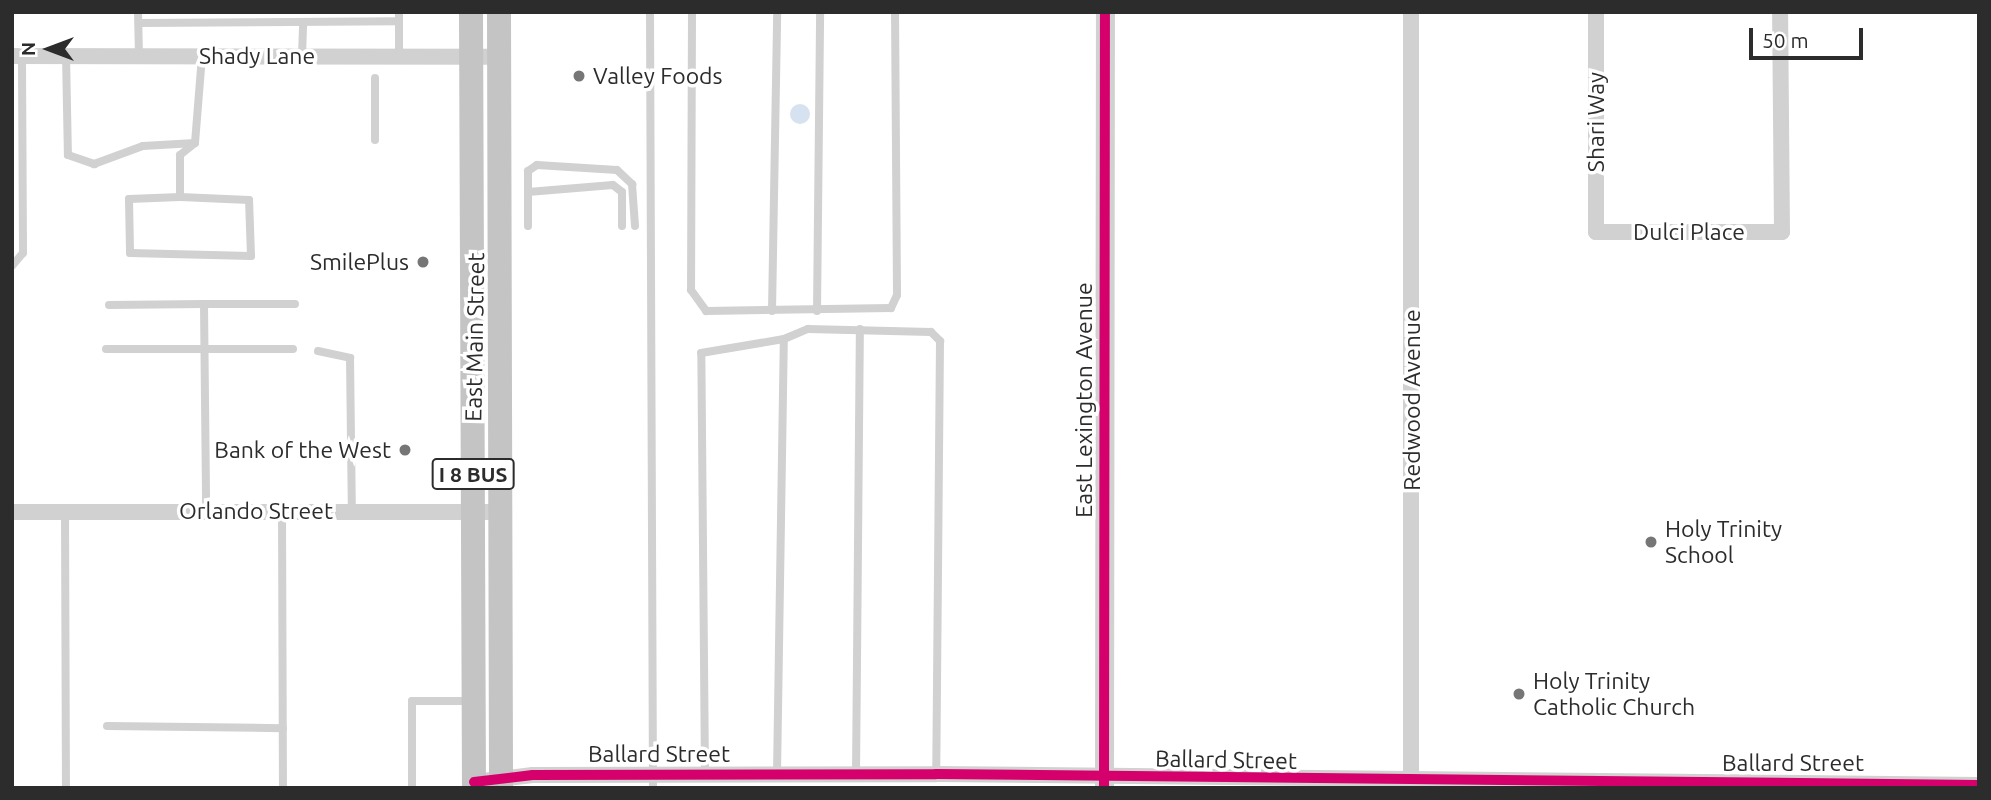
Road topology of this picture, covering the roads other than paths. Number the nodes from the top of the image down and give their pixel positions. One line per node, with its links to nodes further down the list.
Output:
1 (138, 12): 15 (lane)
2 (471, 12): 22 (main road, East Main Street / I 8 BUS)
3 (499, 12): 23 (main road, East Main Street / I 8 BUS)
4 (650, 12): 61 (lane)
5 (692, 12): 39 (lane)
6 (777, 12): 39 (lane)
7 (820, 12): 40 (lane)
8 (895, 12): 40 (lane)
9 (1105, 12): 64 (street, East Lexington Avenue)
10 (1411, 12): 66 (street, Redwood Avenue)
11 (1596, 12): 34 (street, Shari Way)
12 (1780, 12): 34 (street, Dulci Place)
13 (399, 17): 14 (lane); 21 (lane)
14 (303, 22): 15 (lane); 20 (lane)
15 (139, 23): 17 (lane)
16 (66, 55): 17 (street, Shady Lane); 19 (street, Shady Lane); 26 (lane)
17 (139, 55): 18 (street, Shady Lane)
18 (202, 55): 20 (street, Shady Lane); 26 (lane)
19 (17, 56): 35 (lane)
20 (302, 56): 21 (street, Shady Lane)
21 (399, 57): 22 (street, Shady Lane)
22 (472, 57): 23 (street, Shady Lane); 33 (main road, East Main Street / I 8 BUS)
23 (501, 57): 29 (main road, East Main Street / I 8 BUS)
24 (375, 78): 25 (lane)
25 (375, 140)
26 (195, 143): 28 (lane)
27 (528, 192): 30 (lane); 31 (lane); 32 (lane)
28 (180, 197): 28 (lane)
29 (501, 226): 33 (main road); 53 (main road, East Main Street / I 8 BUS)
30 (528, 226)
31 (622, 226)
32 (635, 226)
33 (476, 228): 52 (main road, East Main Street / I 8 BUS)
34 (1597, 232)
35 (12, 266)
36 (295, 303): 38 (lane)
37 (109, 304): 38 (lane)
38 (204, 304): 44 (lane)
39 (772, 312): 40 (lane)
40 (817, 312)
41 (860, 330): 42 (lane); 58 (lane); 59 (lane)
42 (784, 339): 57 (lane); 60 (lane)
43 (106, 349): 44 (lane)
44 (205, 349): 45 (lane); 48 (lane)
45 (293, 349)
46 (318, 351): 51 (lane)
47 (65, 511): 48 (street, Orlando Street); 50 (street, Orlando Street); 68 (lane)
48 (206, 511): 49 (street, Orlando Street)
49 (282, 511): 51 (street, Orlando Street); 56 (lane)
50 (12, 512)
51 (352, 512): 52 (street, Orlando Street)
52 (472, 512): 53 (street, Orlando Street); 54 (main road, East Main Street / I 8 BUS)
53 (501, 512): 63 (main road, East Main Street / I 8 BUS)
54 (474, 701): 65 (main road, East Main Street / I 8 BUS); 70 (lane)
55 (107, 726): 56 (lane)
56 (283, 728): 69 (lane)
57 (777, 774): 60 (street, Ballard Street); 62 (street, Ballard Street)
58 (856, 774): 59 (street, Ballard Street); 62 (street, Ballard Street)
59 (936, 774): 64 (street, Ballard Street)
60 (705, 775): 61 (street, Ballard Street)
61 (653, 781): 63 (street, Ballard Street)
62 (827, 781)
63 (501, 783): 65 (street, Ballard Street)
64 (1104, 784): 66 (street, Ballard Street)
65 (474, 785)
66 (1411, 785): 67 (street, Ballard Street)
67 (1971, 786)
68 (66, 788)
69 (283, 788)
70 (412, 788)

